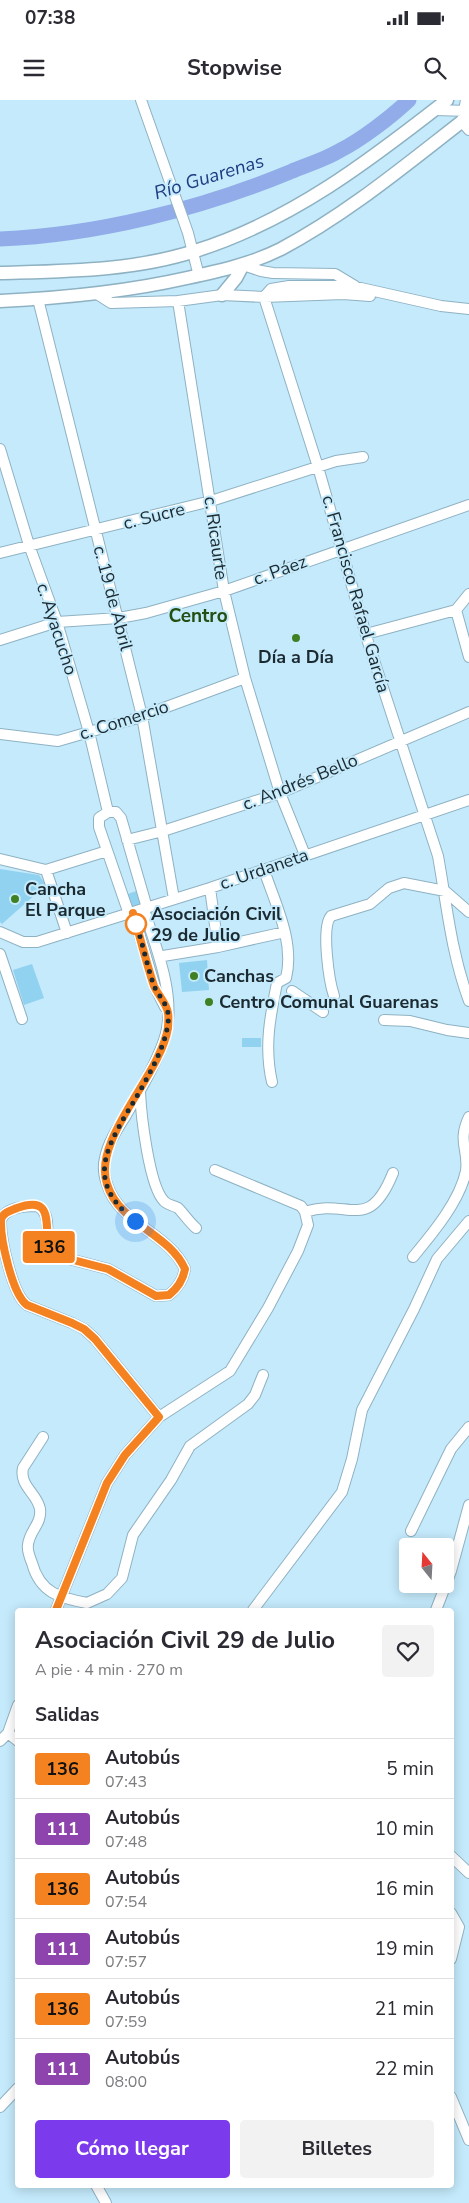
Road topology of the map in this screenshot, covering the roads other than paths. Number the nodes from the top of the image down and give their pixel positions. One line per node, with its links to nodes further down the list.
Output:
1 (141, 100): 5 (street)
2 (447, 100): 3 (main road)
3 (435, 110): 4 (street); 5 (main road)
4 (466, 115): 6 (main road)
5 (194, 252): 7 (main road); 8 (street)
6 (243, 265): 8 (main road); 9 (street); 11 (main road)
7 (0, 273)
8 (199, 276): 10 (main road)
9 (357, 287): 12 (street); 13 (street); 17 (street)
10 (97, 294): 14 (main road); 16 (street)
11 (222, 295): 13 (street); 16 (street)
12 (369, 296): 13 (street); 18 (street)
13 (264, 297): 21 (street, c. Francisco Rafael García)
14 (38, 299): 15 (main road); 24 (street, c. 19 de Abril)
15 (0, 301)
16 (178, 301): 22 (street, c. Ricaurte)
17 (469, 309)
18 (469, 316)
19 (0, 449): 25 (street, c. Ayacucho)
20 (363, 457): 21 (street, c. Sucre)
21 (318, 466): 22 (street, c. Sucre); 26 (street, c. Francisco Rafael García)
22 (211, 501): 24 (street, c. Sucre); 28 (street, c. Ricaurte)
23 (469, 506): 26 (street, c. Páez)
24 (95, 531): 25 (street, c. Sucre); 31 (street, c. 19 de Abril)
25 (29, 545): 27 (street, c. Sucre); 32 (street, c. Ayacucho)
26 (343, 549): 28 (street, c. Páez); 33 (street, c. Francisco Rafael García)
27 (0, 553)
28 (224, 590): 31 (street, c. Páez); 36 (street, c. Ricaurte)
29 (469, 594): 30 (street)
30 (456, 610): 33 (street); 35 (street)
31 (119, 618): 32 (street, c. Páez); 38 (street, c. 19 de Abril)
32 (57, 622): 34 (street, c. Páez); 39 (street, c. Ayacucho)
33 (366, 634): 41 (street, c. Francisco Rafael García)
34 (0, 640)
35 (469, 658)
36 (245, 678): 38 (street, c. Comercio); 42 (street, c. Ricaurte)
37 (469, 712): 41 (street, c. Andrés Bello)
38 (142, 716): 39 (street, c. Comercio); 46 (street, c. 19 de Abril)
39 (89, 732): 40 (street, c. Comercio); 44 (street, c. Ayacucho)
40 (0, 734)
41 (400, 742): 42 (street, c. Andrés Bello); 45 (street, c. Francisco Rafael García)
42 (280, 793): 46 (street, c. Andrés Bello); 49 (street, c. Ricaurte)
43 (469, 800): 45 (street, c. Urdaneta)
44 (108, 812): 47 (street); 48 (street)
45 (425, 814): 49 (street, c. Urdaneta); 54 (street, c. Francisco Rafael García)
46 (163, 831): 47 (street, c. Andrés Bello); 55 (street, c. 19 de Abril)
47 (127, 840): 56 (street)
48 (107, 851): 51 (street); 58 (street)
49 (305, 855): 52 (street, c. Urdaneta)
50 (0, 859): 51 (street)
51 (46, 870): 61 (street)
52 (264, 870): 53 (street, c. Urdaneta); 60 (street)
53 (210, 888): 55 (street, c. Urdaneta); 62 (street)
54 (445, 891): 57 (street); 68 (street); 69 (street, c. Francisco Rafael García)
55 (174, 899): 56 (street, c. Urdaneta)
56 (146, 909): 58 (street, c. Urdaneta); 70 (street)
57 (469, 912)
58 (131, 913): 61 (street, c. Urdaneta); 70 (street)
59 (0, 932): 61 (street, c. Urdaneta)
60 (285, 932): 62 (street); 65 (street)
61 (67, 933)
62 (218, 947): 64 (street)
63 (0, 954): 72 (street)
64 (163, 956)
65 (286, 978): 66 (street); 67 (street)
66 (277, 990): 67 (street); 75 (street)
67 (292, 991): 71 (street)
68 (334, 996)
69 (469, 1001)
70 (168, 1012): 76 (street)
71 (323, 1012)
72 (22, 1019)
73 (384, 1020): 74 (street)
74 (469, 1033)
75 (272, 1082)
76 (140, 1091): 82 (street); 85 (street)
77 (469, 1117): 83 (street)
78 (215, 1170): 80 (street)
79 (393, 1173): 80 (street)
80 (304, 1212): 85 (street)
81 (469, 1220): 92 (street)
82 (196, 1228)
83 (413, 1257)
84 (263, 1375): 90 (street)
85 (159, 1417): 90 (street)
86 (469, 1427): 89 (street)
87 (43, 1437): 90 (street)
88 (469, 1504): 93 (street)
89 (411, 1531)
90 (62, 1596): 91 (street)
91 (57, 1608)
92 (255, 1608)
93 (437, 1608)
94 (15, 1713): 95 (street)
95 (8, 1733): 96 (street); 97 (street)
96 (15, 1738)
97 (0, 1741)
98 (454, 1859): 99 (street)
99 (469, 1872)
100 (454, 1918): 101 (street)
101 (454, 1947)
102 (15, 2091): 104 (street)
103 (454, 2104): 105 (street)
104 (0, 2107)
105 (469, 2140)
106 (98, 2188): 107 (street)
107 (106, 2203)

